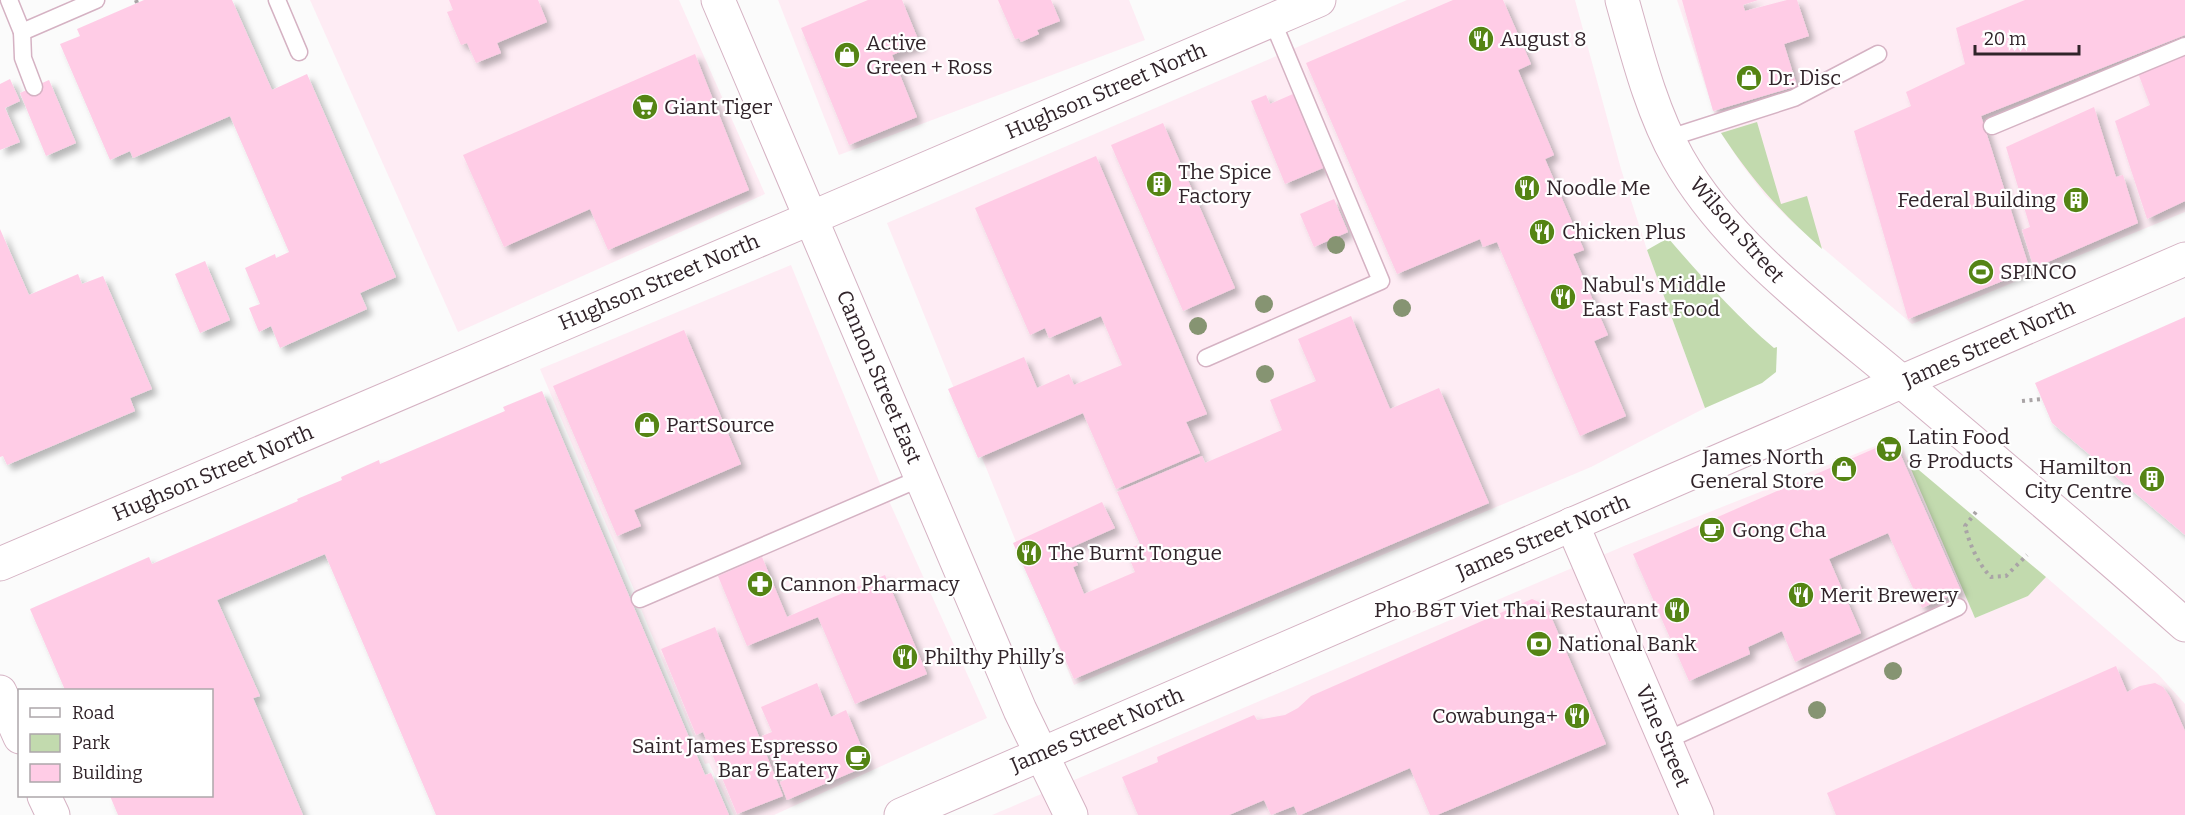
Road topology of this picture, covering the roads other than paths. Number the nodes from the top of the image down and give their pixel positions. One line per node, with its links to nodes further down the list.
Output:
1 (9, 0): 8 (lane)
2 (96, 0): 8 (lane)
3 (277, 0): 10 (lane)
4 (718, 0): 15 (main road, Cannon Street East)
5 (1319, 0): 7 (main road, Hughson Street North)
6 (1622, 0): 14 (main road, Wilson Street)
7 (1272, 20): 15 (main road, Hughson Street North); 17 (lane)
8 (22, 32): 12 (lane)
9 (2185, 46): 13 (lane)
10 (299, 52)
11 (1878, 54): 14 (lane)
12 (34, 87)
13 (1992, 126)
14 (1669, 138): 18 (main road, Wilson Street)
15 (811, 218): 19 (main road, Cannon Street East); 21 (main road, Hughson Street North)
16 (2185, 259): 18 (main road, James Street North)
17 (1206, 358)
18 (1902, 382): 20 (main road, James Street North); 24 (main road, Wilson Street)
19 (921, 478): 22 (lane); 28 (main road, Cannon Street East)
20 (1572, 524): 27 (main road, Vine Street); 28 (main road, James Street North)
21 (0, 564)
22 (640, 599)
23 (1958, 607): 27 (lane)
24 (2185, 625)
25 (0, 692): 26 (main road)
26 (18, 732)
27 (1665, 741): 33 (main road, Vine Street)
28 (1042, 754): 31 (main road, James Street North); 32 (main road, Cannon Street East)
29 (45, 797): 30 (main road)
30 (53, 815)
31 (901, 815)
32 (1071, 815)
33 (1697, 815)

